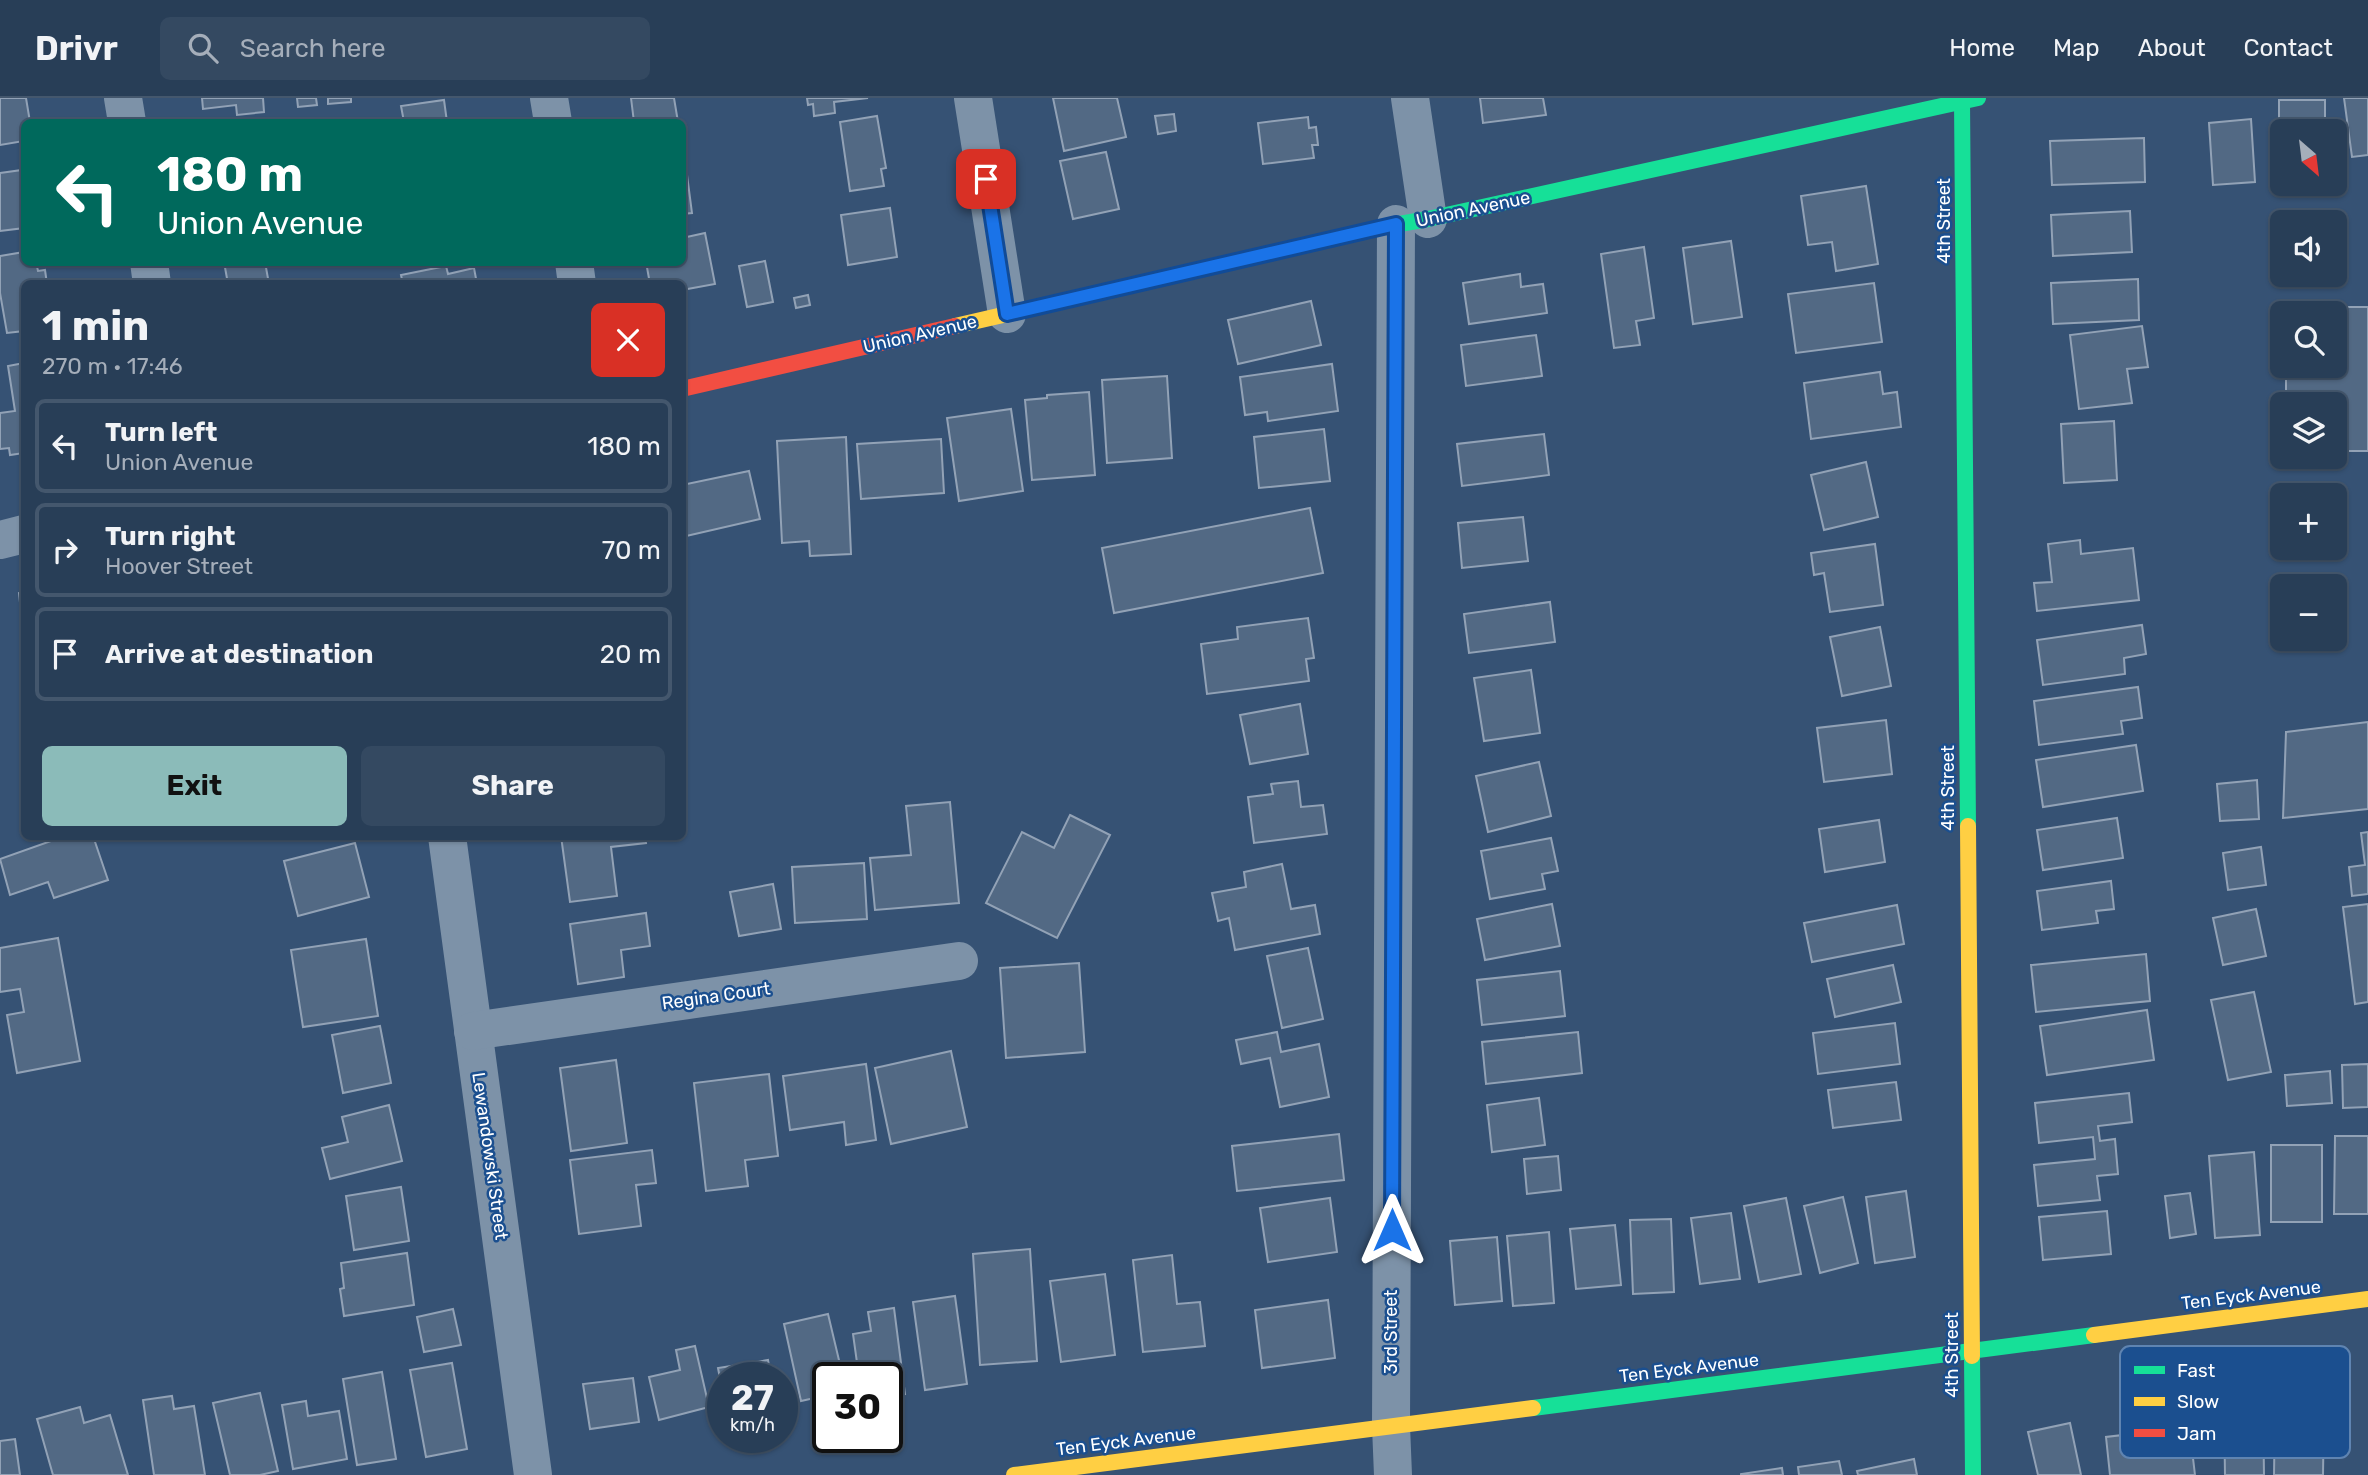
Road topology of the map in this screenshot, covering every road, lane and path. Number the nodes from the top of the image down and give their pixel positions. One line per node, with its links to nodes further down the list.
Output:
1 (123, 98): 6 (street)
2 (549, 98): 7 (street)
3 (973, 98): 9 (street)
4 (1410, 98): 8 (street, 3rd Street)
5 (1970, 100): 8 (street, Union Avenue); 17 (street, 4th Street)
6 (126, 119)
7 (552, 119)
8 (1412, 222): 9 (street, Union Avenue); 18 (street, 3rd Street)
9 (1007, 314): 10 (street, Union Avenue)
10 (686, 388)
11 (21, 535): 12 (street)
12 (0, 540)
13 (448, 840): 15 (street, Lewandowski Street)
14 (959, 961): 15 (street, Regina Court)
15 (473, 1031): 19 (street, Lewandowski Street)
16 (2368, 1299): 17 (street, Ten Eyck Avenue)
17 (1971, 1350): 18 (street, Ten Eyck Avenue); 22 (street, 4th Street)
18 (1391, 1426): 20 (street, Ten Eyck Avenue); 21 (street, 3rd Street)
19 (533, 1475)
20 (1014, 1475)
21 (1393, 1475)
22 (1973, 1475)

